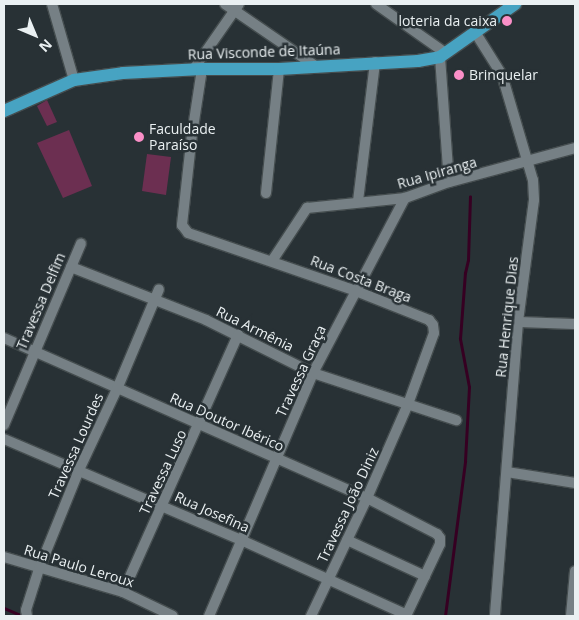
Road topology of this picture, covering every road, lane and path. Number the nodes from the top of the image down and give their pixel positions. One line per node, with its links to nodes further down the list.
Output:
1 (52, 4): 12 (street)
2 (225, 4): 5 (street)
3 (376, 4): 7 (street)
4 (514, 4): 6 (main road, Rua Visconde de Itaúna)
5 (237, 7): 9 (street); 10 (street)
6 (475, 32): 7 (main road, Rua Visconde de Itaúna); 15 (street, Rua Henrique Dias)
7 (442, 55): 8 (main road, Rua Visconde de Itaúna); 16 (street)
8 (375, 62): 9 (main road, Rua Visconde de Itaúna); 19 (street)
9 (317, 67): 11 (main road, Rua Visconde de Itaúna)
10 (198, 69): 11 (main road, Rua Visconde de Itaúna); 12 (main road, Rua Visconde de Itaúna); 21 (street, Rua Costa Braga)
11 (279, 70): 17 (street)
12 (74, 80): 13 (main road, Rua Visconde de Itaúna)
13 (4, 111)
14 (575, 148): 15 (street, Rua Ipiranga)
15 (527, 162): 16 (street, Rua Ipiranga); 26 (street, Rua Henrique Dias)
16 (449, 182): 18 (street, Rua Ipiranga)
17 (266, 193)
18 (405, 198): 19 (street, Rua Ipiranga); 24 (street, Travessa Graça)
19 (358, 201): 21 (street, Rua Ipiranga)
20 (81, 244): 22 (street, Travessa Delfim)
21 (272, 261): 24 (street, Rua Costa Braga)
22 (71, 267): 25 (street, Rua Armênia); 30 (street, Travessa Delfim)
23 (159, 289): 25 (street, Travessa Lourdes)
24 (356, 291): 31 (street, Travessa Graça); 33 (street, Rua Costa Braga)
25 (156, 300): 28 (street, Rua Armênia); 32 (street, Travessa Lourdes)
26 (518, 322): 27 (street); 40 (street, Rua Henrique Dias)
27 (575, 324)
28 (238, 335): 31 (street, Rua Armênia); 36 (street, Travessa Luso)
29 (4, 338): 30 (street, Rua Doutor Ibérico)
30 (34, 353): 32 (street, Rua Doutor Ibérico); 35 (street, Travessa Delfim)
31 (313, 373): 33 (street, Rua Armênia); 38 (street, Travessa Graça)
32 (117, 389): 36 (street, Rua Doutor Ibérico); 39 (street, Travessa Lourdes)
33 (408, 404): 34 (street, Rua Armênia); 42 (street, Travessa João Diniz)
34 (456, 420)
35 (4, 424)
36 (200, 424): 38 (street, Rua Doutor Ibérico); 43 (street, Travessa Luso)
37 (4, 439): 39 (street, Rua Josefina)
38 (276, 459): 42 (street, Rua Doutor Ibérico); 44 (street, Travessa Graça)
39 (79, 470): 43 (street, Rua Josefina); 47 (street, Travessa Lourdes)
40 (506, 472): 41 (street); 57 (street, Rua Henrique Dias)
41 (575, 483)
42 (367, 498): 45 (street, Travessa João Diniz); 49 (street, Rua Doutor Ibérico)
43 (161, 505): 44 (street, Rua Josefina); 51 (street, Travessa Luso)
44 (241, 540): 50 (street, Rua Josefina); 55 (street, Travessa Graça)
45 (347, 540): 49 (street); 50 (street, Travessa João Diniz)
46 (4, 558): 47 (street, Rua Paulo Leroux)
47 (39, 568): 51 (street, Rua Paulo Leroux); 52 (street, Travessa Lourdes)
48 (575, 571): 58 (street)
49 (425, 576): 53 (street)
50 (328, 580): 53 (street, Rua Josefina); 56 (street, Travessa João Diniz)
51 (123, 592): 54 (street, Rua Paulo Leroux)
52 (27, 613)
53 (406, 615)
54 (174, 616)
55 (209, 616)
56 (311, 616)
57 (495, 616)
58 (571, 616)

